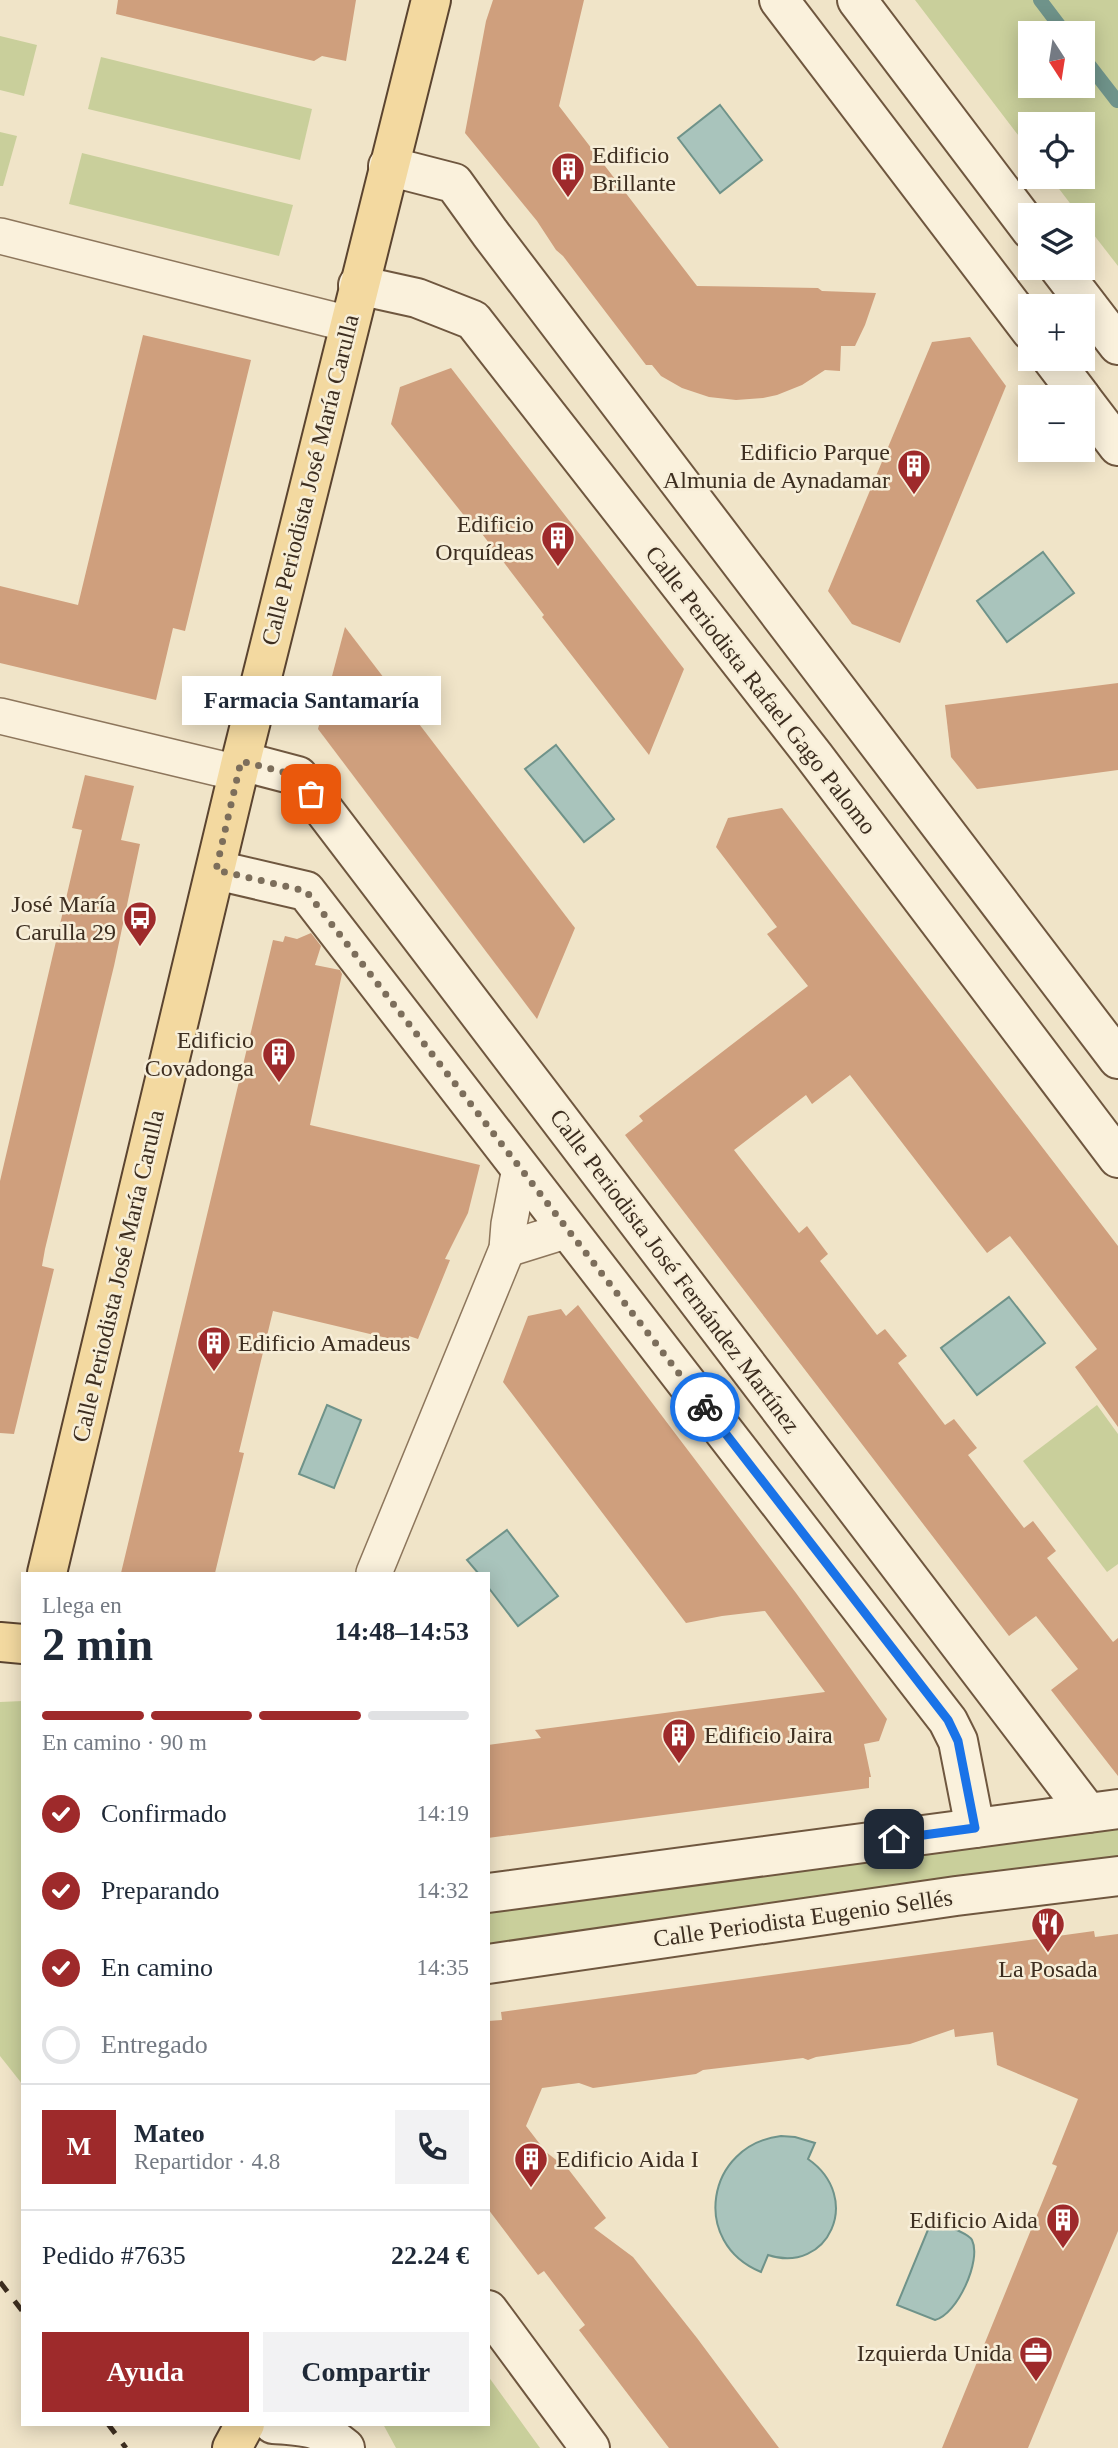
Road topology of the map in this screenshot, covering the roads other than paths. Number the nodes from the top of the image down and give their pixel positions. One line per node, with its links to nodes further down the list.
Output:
1 (431, 0): 4 (main road, Calle Periodista José María Carulla)
2 (779, 0): 9 (street)
3 (857, 0): 5 (street)
4 (388, 166): 8 (main road, Calle Periodista José María Carulla); 17 (street)
5 (1018, 213)
6 (0, 236): 10 (street)
7 (1068, 280): 11 (street)
8 (358, 285): 10 (main road, Calle Periodista José María Carulla); 18 (street, Calle Periodista Rafael Gago Palomo)
9 (1018, 314)
10 (349, 324): 15 (main road, Calle Periodista José María Carulla)
11 (1118, 345)
12 (1095, 416): 13 (street)
13 (1118, 446)
14 (0, 716): 15 (street)
15 (240, 767): 16 (main road, Calle Periodista José María Carulla); 26 (street, Calle Periodista José Fernández Martínez)
16 (216, 870): 19 (street); 22 (main road, Calle Periodista José María Carulla)
17 (1118, 1059)
18 (1118, 1158)
19 (520, 1168): 20 (street); 21 (street)
20 (568, 1230): 21 (street); 27 (street)
21 (507, 1249): 23 (street)
22 (47, 1572)
23 (374, 1572)
24 (0, 1642): 25 (main road)
25 (21, 1644)
26 (1103, 1811): 27 (street)
27 (975, 1828): 29 (street)
28 (1118, 1876): 30 (street, Calle Periodista Eugenio Sellés)
29 (490, 1893)
30 (490, 1964)
31 (490, 2313): 36 (street)
32 (244, 2426): 34 (main road)
33 (302, 2426): 35 (street)
34 (232, 2448)
35 (345, 2448)
36 (590, 2448)

